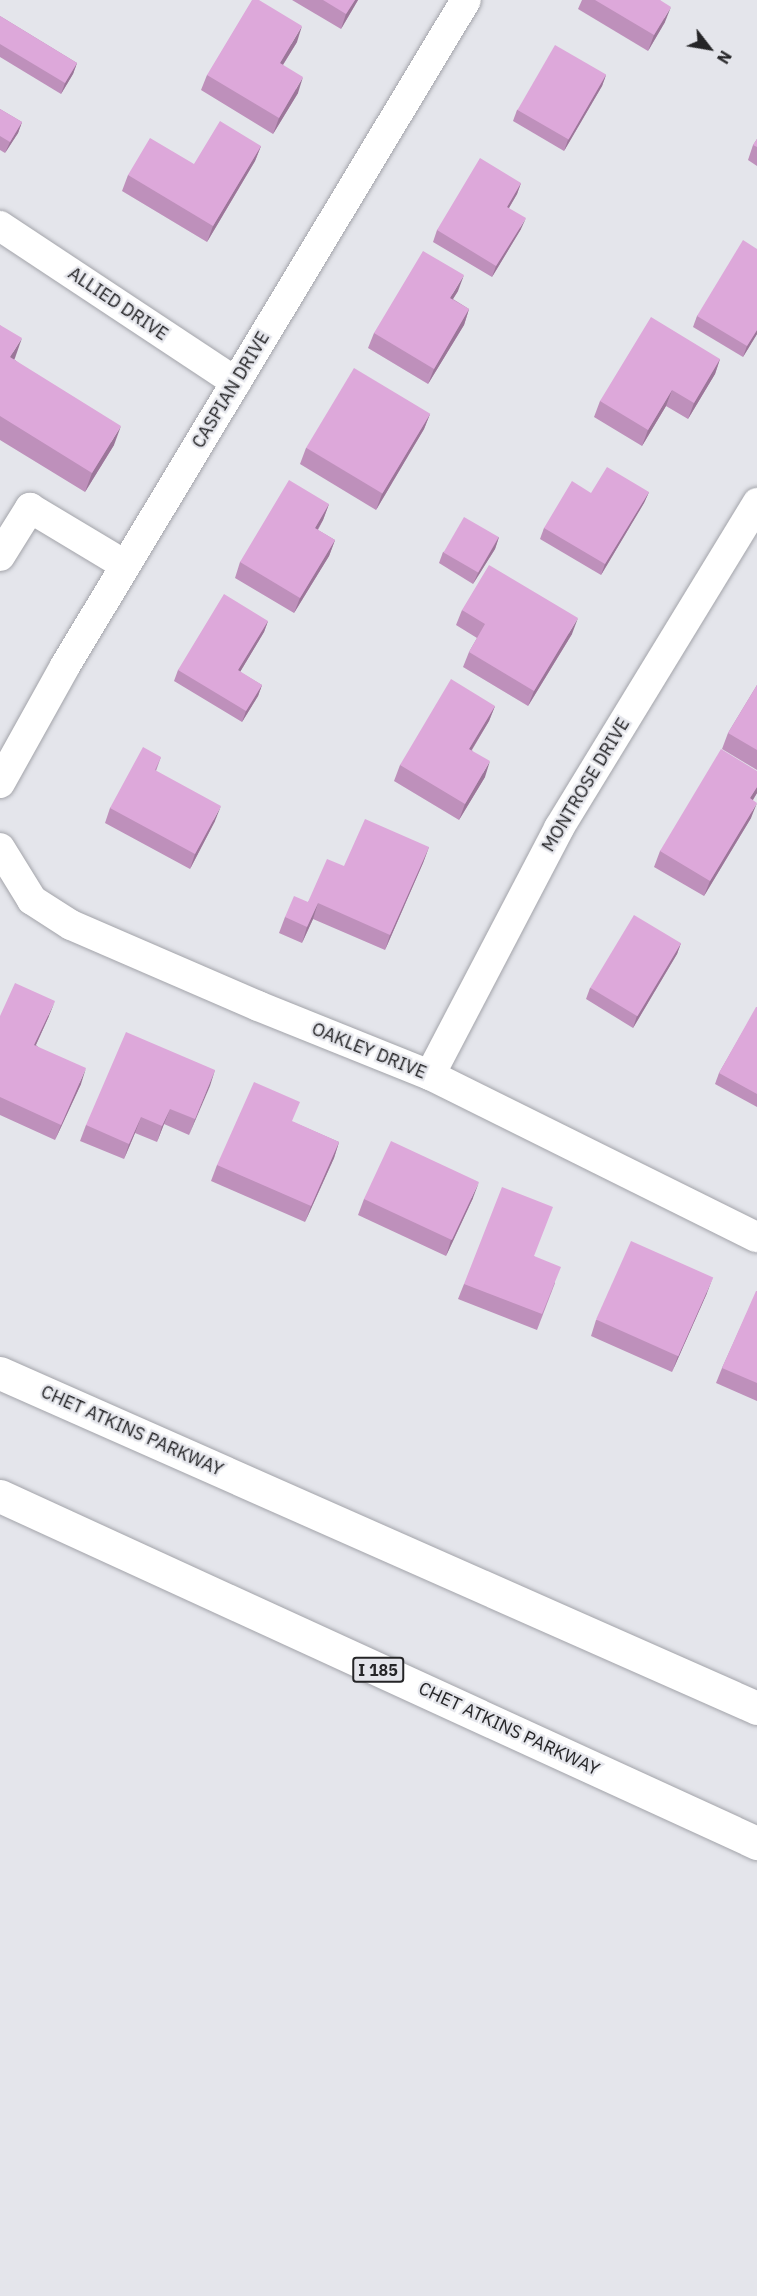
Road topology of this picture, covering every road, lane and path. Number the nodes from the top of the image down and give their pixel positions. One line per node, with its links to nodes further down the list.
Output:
1 (466, 0): 3 (street, CASPIAN DRIVE)
2 (0, 226): 3 (street, ALLIED DRIVE)
3 (236, 382): 6 (street, CASPIAN DRIVE)
4 (757, 503): 9 (street, MONTROSE DRIVE)
5 (0, 556): 6 (street)
6 (125, 565): 7 (street, CASPIAN DRIVE)
7 (5, 763)
8 (0, 848): 9 (street, OAKLEY DRIVE)
9 (430, 1075): 10 (street, OAKLEY DRIVE)
10 (757, 1237)
11 (0, 1373): 13 (highway, CHET ATKINS PARKWAY)
12 (0, 1496): 14 (highway, CHET ATKINS PARKWAY / I 185)
13 (757, 1708)
14 (757, 1843)

